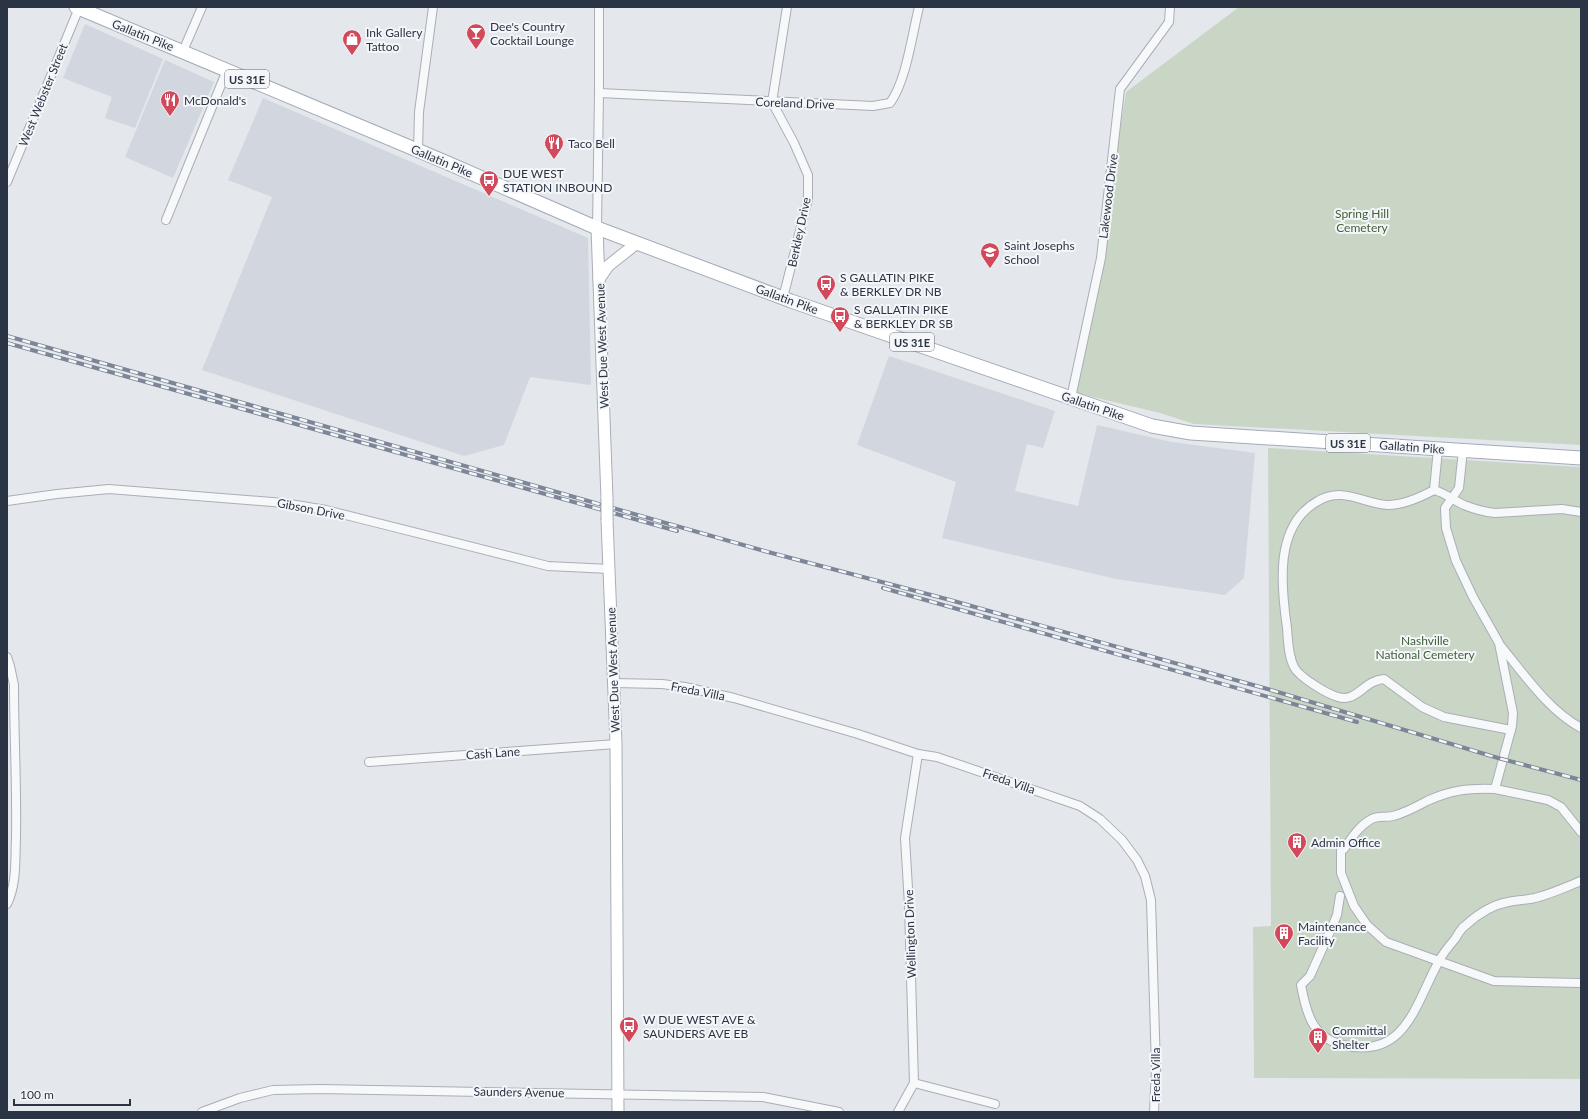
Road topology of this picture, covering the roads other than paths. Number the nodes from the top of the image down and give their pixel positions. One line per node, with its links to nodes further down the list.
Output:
1 (202, 7): 8 (street)
2 (433, 7): 12 (street)
3 (599, 7): 10 (street)
4 (787, 7): 11 (street)
5 (919, 7): 11 (street, Coreland Drive)
6 (1170, 7): 19 (street, Lakewood Drive)
7 (77, 8): 8 (main road, Gallatin Pike / US 31E); 13 (street, West Webster Street)
8 (183, 51): 9 (main road, Gallatin Pike / US 31E)
9 (227, 70): 12 (main road, Gallatin Pike / US 31E); 14 (street)
10 (599, 94): 11 (street, Coreland Drive); 15 (street)
11 (772, 102): 18 (street, Berkley Drive)
12 (418, 151): 15 (main road, Gallatin Pike / US 31E)
13 (7, 182)
14 (166, 220)
15 (596, 228): 16 (main road, Gallatin Pike / US 31E); 17 (main road, West Due West Avenue)
16 (637, 243): 17 (main road); 18 (main road, Gallatin Pike / US 31E)
17 (599, 279): 27 (main road, West Due West Avenue, bridge)
18 (783, 298): 19 (main road, Gallatin Pike / US 31E)
19 (1071, 398): 20 (main road, Gallatin Pike / US 31E)
20 (1438, 449): 21 (main road, Gallatin Pike / US 31E); 23 (street)
21 (1462, 450): 22 (main road, Gallatin Pike / US 31E); 24 (street)
22 (1581, 458)
23 (1434, 490): 24 (street); 32 (street)
24 (1452, 498): 26 (street); 28 (street)
25 (7, 501): 27 (street, Gibson Drive)
26 (1581, 512)
27 (610, 569): 30 (main road, West Due West Avenue)
28 (1499, 643): 31 (street); 32 (street)
29 (7, 657): 33 (street)
30 (614, 683): 34 (main road, West Due West Avenue); 35 (street, Freda Villa)
31 (1581, 728)
32 (1511, 730): 37 (street)
33 (11, 741): 40 (street)
34 (616, 744): 36 (street, Cash Lane); 46 (main road, West Due West Avenue)
35 (918, 754): 45 (street, Wellington Drive); 52 (street, Freda Villa)
36 (369, 762)
37 (1495, 789): 38 (street); 43 (street)
38 (1581, 832)
39 (1581, 881): 43 (street)
40 (9, 894): 42 (street)
41 (1340, 896): 43 (street)
42 (7, 904)
43 (1439, 960): 44 (street)
44 (1581, 983)
45 (914, 1083): 47 (street); 51 (street)
46 (618, 1094): 48 (street, Saunders Avenue); 49 (main road, West Due West Avenue); 50 (street, Saunders Avenue)
47 (995, 1104)
48 (202, 1112)
49 (618, 1112)
50 (839, 1112)
51 (898, 1112)
52 (1154, 1112)

